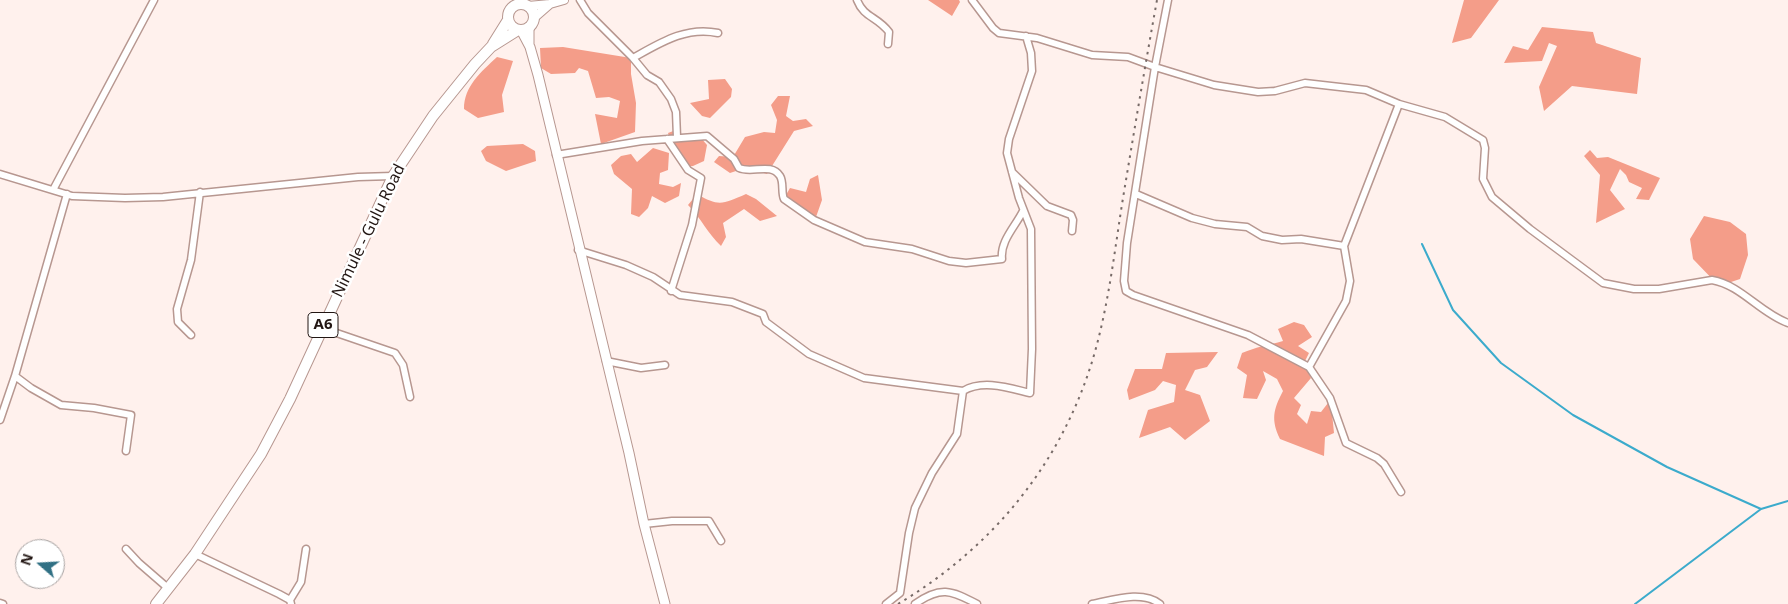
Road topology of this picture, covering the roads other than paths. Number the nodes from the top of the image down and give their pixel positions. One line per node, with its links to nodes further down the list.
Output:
1 (154, 0): 24 (street)
2 (564, 0): 8 (street)
3 (580, 0): 15 (street)
4 (857, 0): 13 (street)
5 (972, 0): 12 (street)
6 (1168, 0): 16 (street)
7 (519, 3): 8 (street); 9 (main road, A6); 10 (main road)
8 (550, 4): 10 (street)
9 (508, 20): 10 (main road); 14 (main road, Nimule - Gulu Road / A6)
10 (526, 26): 14 (main road, Nimule - Gulu Road / A6); 20 (main road)
11 (718, 33): 15 (street)
12 (1026, 36): 16 (street); 21 (street)
13 (888, 44)
14 (491, 47): 23 (main road, Nimule - Gulu Road / A6)
15 (633, 58): 18 (street)
16 (1155, 66): 17 (street); 27 (street)
17 (1399, 104): 30 (street); 33 (street)
18 (677, 137): 19 (street); 28 (street)
19 (667, 139): 20 (street); 32 (street)
20 (556, 155): 31 (main road)
21 (1011, 171): 28 (street); 29 (street)
22 (0, 174): 24 (street)
23 (393, 176): 25 (street); 34 (main road, Nimule - Gulu Road / A6)
24 (53, 190): 26 (street)
25 (200, 192): 26 (street); 35 (street)
26 (67, 194): 39 (street)
27 (1136, 194): 30 (street); 38 (street)
28 (1023, 211): 40 (street)
29 (1072, 231)
30 (1344, 246): 38 (street)
31 (578, 250): 32 (street); 36 (main road)
32 (671, 291): 40 (street)
33 (1788, 323)
34 (322, 328): 41 (street); 49 (main road, Nimule - Gulu Road / A6)
35 (191, 335)
36 (606, 361): 37 (street); 45 (main road)
37 (665, 365)
38 (1309, 368): 44 (street)
39 (15, 376): 42 (street); 43 (street)
40 (962, 391): 54 (street)
41 (410, 397)
42 (0, 420)
43 (126, 451)
44 (1401, 492)
45 (644, 524): 46 (street); 53 (main road)
46 (721, 541)
47 (126, 549): 50 (street)
48 (306, 550): 51 (street)
49 (194, 554): 50 (main road, Nimule - Gulu Road / A6); 51 (street)
50 (170, 589): 52 (main road, Nimule - Gulu Road / A6)
51 (290, 602)
52 (156, 604)
53 (665, 604)
54 (886, 604)
55 (915, 604): 56 (street)
56 (977, 604)
57 (1092, 604): 58 (street)
58 (1160, 604)

